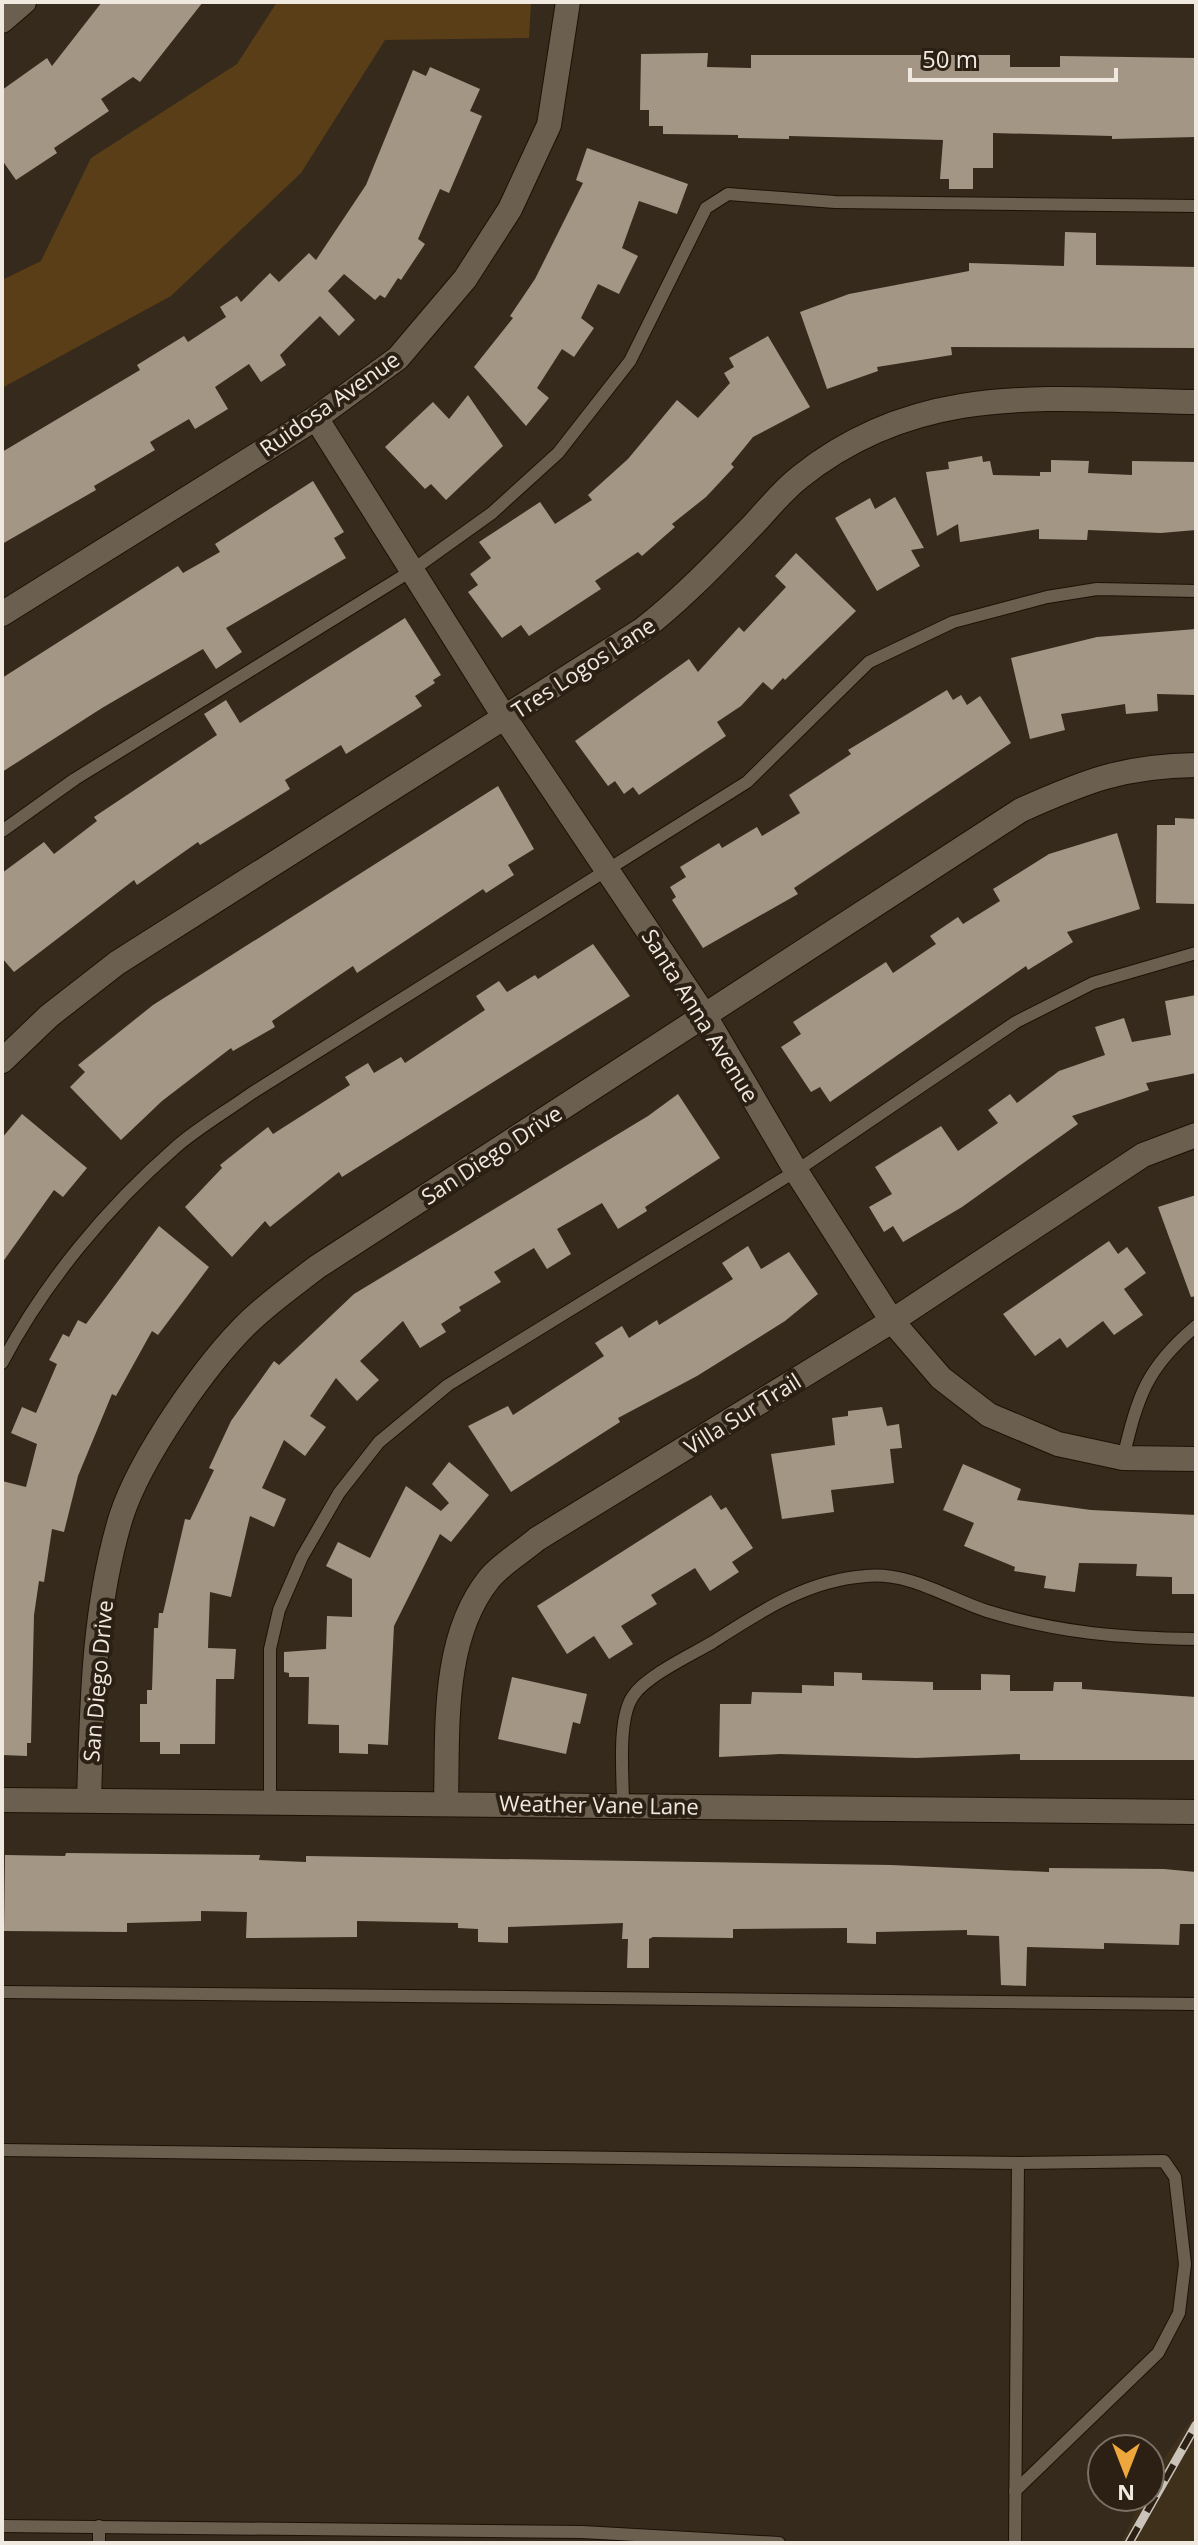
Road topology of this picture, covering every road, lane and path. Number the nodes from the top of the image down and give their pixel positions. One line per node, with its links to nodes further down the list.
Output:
1 (24, 2): 3 (street)
2 (568, 2): 6 (street, Ruidosa Avenue)
3 (2, 21)
4 (1196, 206): 7 (lane)
5 (1196, 402): 10 (street, Tres Logos Lane)
6 (316, 418): 7 (street, Santa Anna Avenue); 9 (street, Ruidosa Avenue)
7 (411, 571): 10 (street, Santa Anna Avenue); 12 (lane)
8 (1196, 591): 13 (lane)
9 (2, 614)
10 (505, 718): 13 (street, Santa Anna Avenue); 16 (street, Tres Logos Lane)
11 (1196, 765): 15 (street, San Diego Drive)
12 (2, 831)
13 (608, 869): 15 (street, Santa Anna Avenue); 21 (lane)
14 (1196, 953): 18 (lane)
15 (705, 1016): 18 (street, Santa Anna Avenue); 26 (street, San Diego Drive)
16 (2, 1061)
17 (1196, 1135): 19 (street, Villa Sur Trail)
18 (796, 1171): 19 (street, Santa Anna Avenue); 27 (lane)
19 (892, 1321): 22 (street, Santa Anna Avenue); 28 (street, Villa Sur Trail)
20 (1196, 1326): 22 (lane)
21 (2, 1363)
22 (1123, 1458): 23 (street, Santa Anna Avenue)
23 (1196, 1459)
24 (1196, 1639): 29 (lane)
25 (2, 1800): 26 (street, Weather Vane Lane)
26 (89, 1800): 27 (street, Weather Vane Lane)
27 (270, 1800): 28 (street, Weather Vane Lane)
28 (446, 1802): 29 (street, Weather Vane Lane)
29 (623, 1804): 30 (street, Weather Vane Lane)
30 (1196, 1812)
31 (2, 1992): 32 (lane)
32 (1196, 2004)
33 (2, 2150): 34 (lane)
34 (1018, 2163): 35 (lane); 35 (lane)
35 (1015, 2491): 40 (lane)
36 (2, 2526): 37 (lane)
37 (99, 2526): 38 (lane); 39 (lane)
38 (99, 2543)
39 (779, 2543)
40 (1015, 2543)

